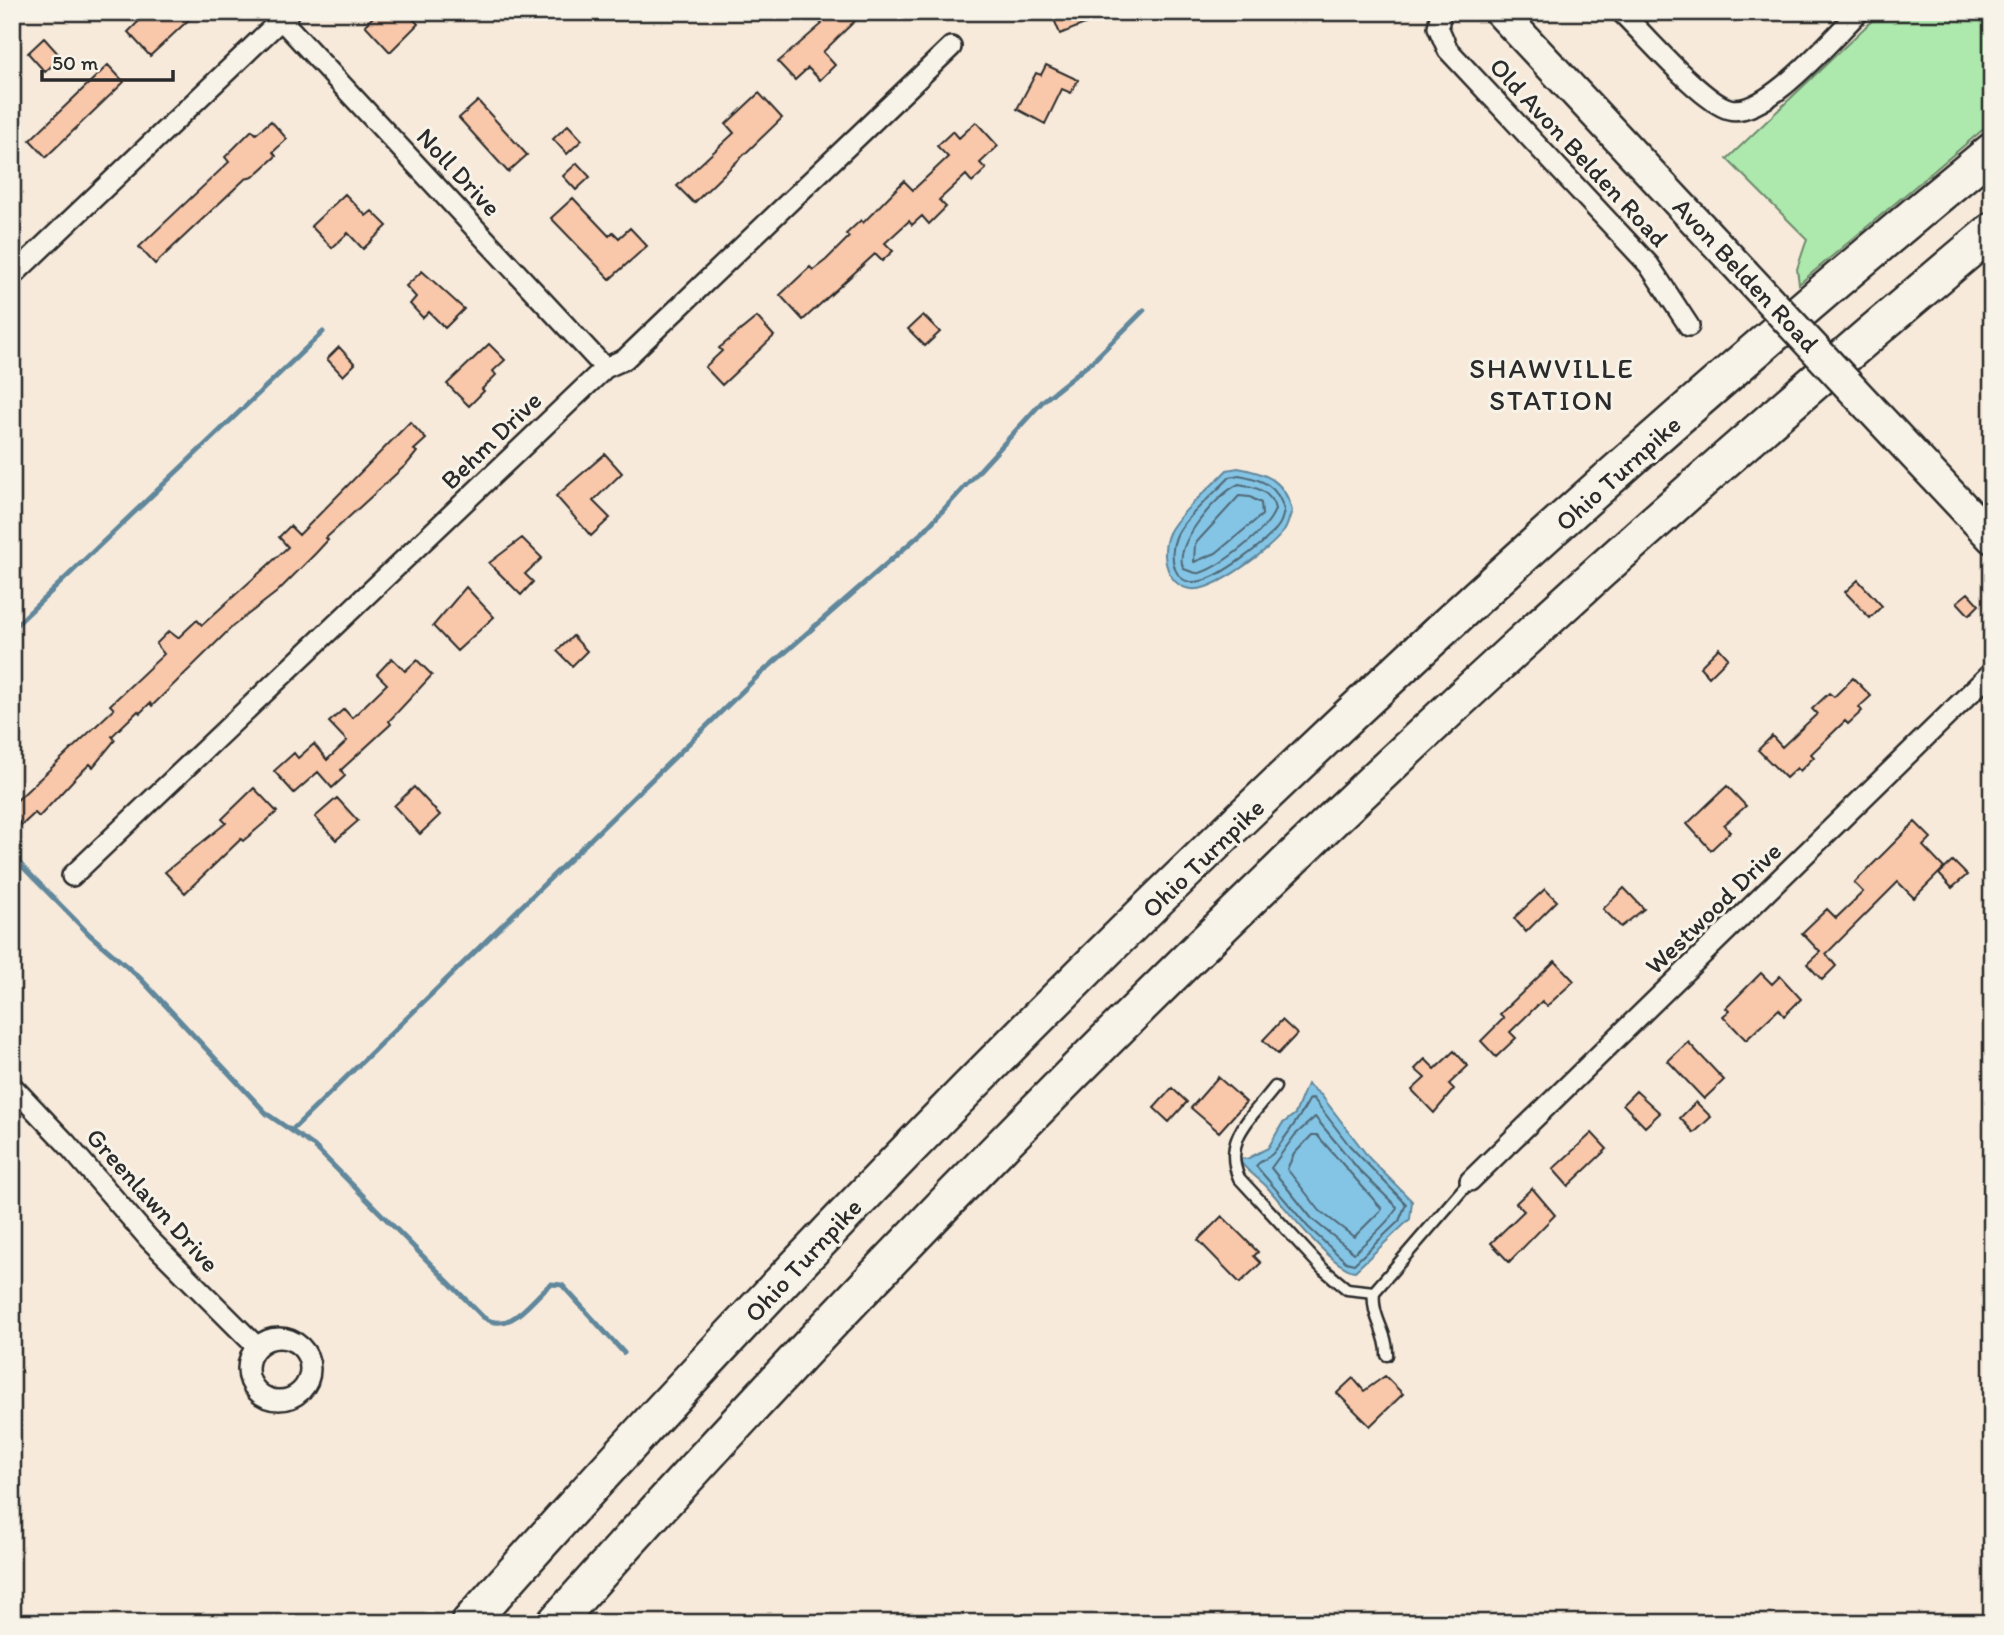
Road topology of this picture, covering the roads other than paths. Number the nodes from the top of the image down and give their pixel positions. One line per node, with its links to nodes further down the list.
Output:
1 (1441, 12): 10 (street, Old Avon Belden Road)
2 (1500, 12): 12 (main road, Avon Belden Road, bridge)
3 (1621, 12): 4 (street)
4 (1859, 12)
5 (281, 15): 9 (street); 11 (street, Noll Drive)
6 (951, 47): 11 (street, Behm Drive)
7 (1992, 151): 21 (highway, Ohio Turnpike)
8 (1992, 230): 22 (highway)
9 (12, 276)
10 (1689, 326)
11 (605, 368): 14 (street, Behm Drive)
12 (1992, 538)
13 (1992, 672): 17 (street, Westwood Drive)
14 (72, 876)
15 (12, 1086): 19 (street, Greenlawn Drive)
16 (1275, 1087): 18 (lane)
17 (1470, 1181): 18 (lane)
18 (1374, 1292): 20 (lane)
19 (257, 1347)
20 (1387, 1354)
21 (469, 1623)
22 (555, 1623)

